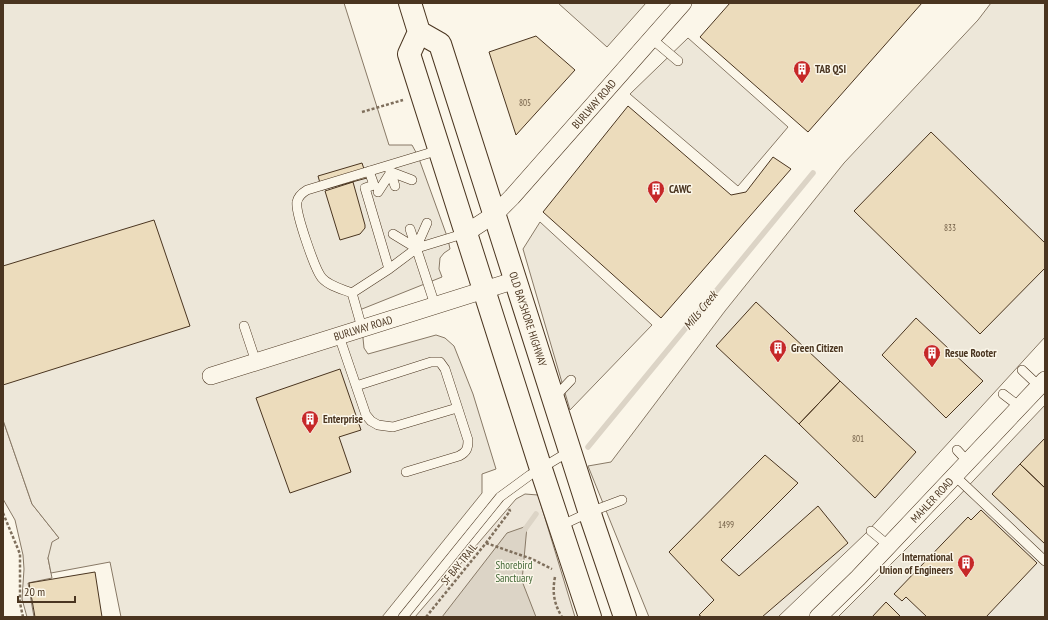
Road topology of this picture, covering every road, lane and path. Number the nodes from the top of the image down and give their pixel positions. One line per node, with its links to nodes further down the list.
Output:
1 (410, 3): 3 (main road)
2 (683, 3): 4 (street, BURLWAY ROAD)
3 (419, 32): 8 (main road); 14 (main road, OLD BAYSHORE HIGHWAY)
4 (652, 39): 5 (lane); 14 (street, BURLWAY ROAD)
5 (678, 61)
6 (407, 99): 7 (path)
7 (362, 112)
8 (440, 150): 9 (lane); 17 (main road)
9 (389, 169): 10 (lane); 11 (lane); 12 (lane); 13 (lane)
10 (365, 172): 20 (lane); 23 (lane)
11 (412, 180)
12 (395, 186)
13 (378, 192)
14 (495, 214): 17 (street, BURLWAY ROAD); 21 (main road, OLD BAYSHORE HIGHWAY)
15 (427, 223): 19 (lane)
16 (410, 229): 19 (lane)
17 (466, 233): 19 (lane); 22 (main road)
18 (393, 234): 19 (lane)
19 (416, 248): 20 (lane); 24 (lane)
20 (389, 269): 23 (lane)
21 (516, 280): 22 (street, BURLWAY ROAD); 35 (main road, OLD BAYSHORE HIGHWAY)
22 (484, 290): 24 (street, BURLWAY ROAD); 41 (main road)
23 (352, 293): 26 (lane)
24 (435, 306): 26 (street, BURLWAY ROAD)
25 (244, 326): 28 (lane)
26 (362, 328): 27 (street, BURLWAY ROAD)
27 (339, 336): 28 (street, BURLWAY ROAD); 32 (lane)
28 (256, 362): 30 (street, BURLWAY ROAD)
29 (1022, 370): 33 (lane)
30 (211, 376)
31 (571, 380): 35 (lane)
32 (356, 386): 37 (lane); 37 (lane)
33 (1043, 386): 36 (street, MAHLER ROAD)
34 (1003, 394): 36 (lane)
35 (553, 399): 39 (main road, OLD BAYSHORE HIGHWAY)
36 (1020, 407): 40 (street, MAHLER ROAD)
37 (457, 408): 42 (lane)
38 (956, 450): 40 (lane)
39 (571, 451): 41 (lane); 46 (main road, OLD BAYSHORE HIGHWAY)
40 (968, 462): 43 (street, MAHLER ROAD)
41 (541, 469): 48 (main road); 54 (lane)
42 (406, 472)
43 (955, 476): 51 (street, MAHLER ROAD); 52 (lane)
44 (622, 500): 46 (lane)
45 (509, 506): 50 (path)
46 (590, 512): 48 (lane); 58 (main road, OLD BAYSHORE HIGHWAY)
47 (3, 513): 53 (path)
48 (559, 526): 57 (main road)
49 (871, 531): 51 (lane)
50 (486, 543): 55 (path, SF BAY TRAIL); 56 (path, SF BAY TRAIL)
51 (889, 546): 59 (street, MAHLER ROAD)
52 (1045, 562)
53 (23, 617)
54 (403, 617)
55 (426, 617)
56 (562, 617)
57 (590, 617)
58 (625, 617)
59 (818, 617)

